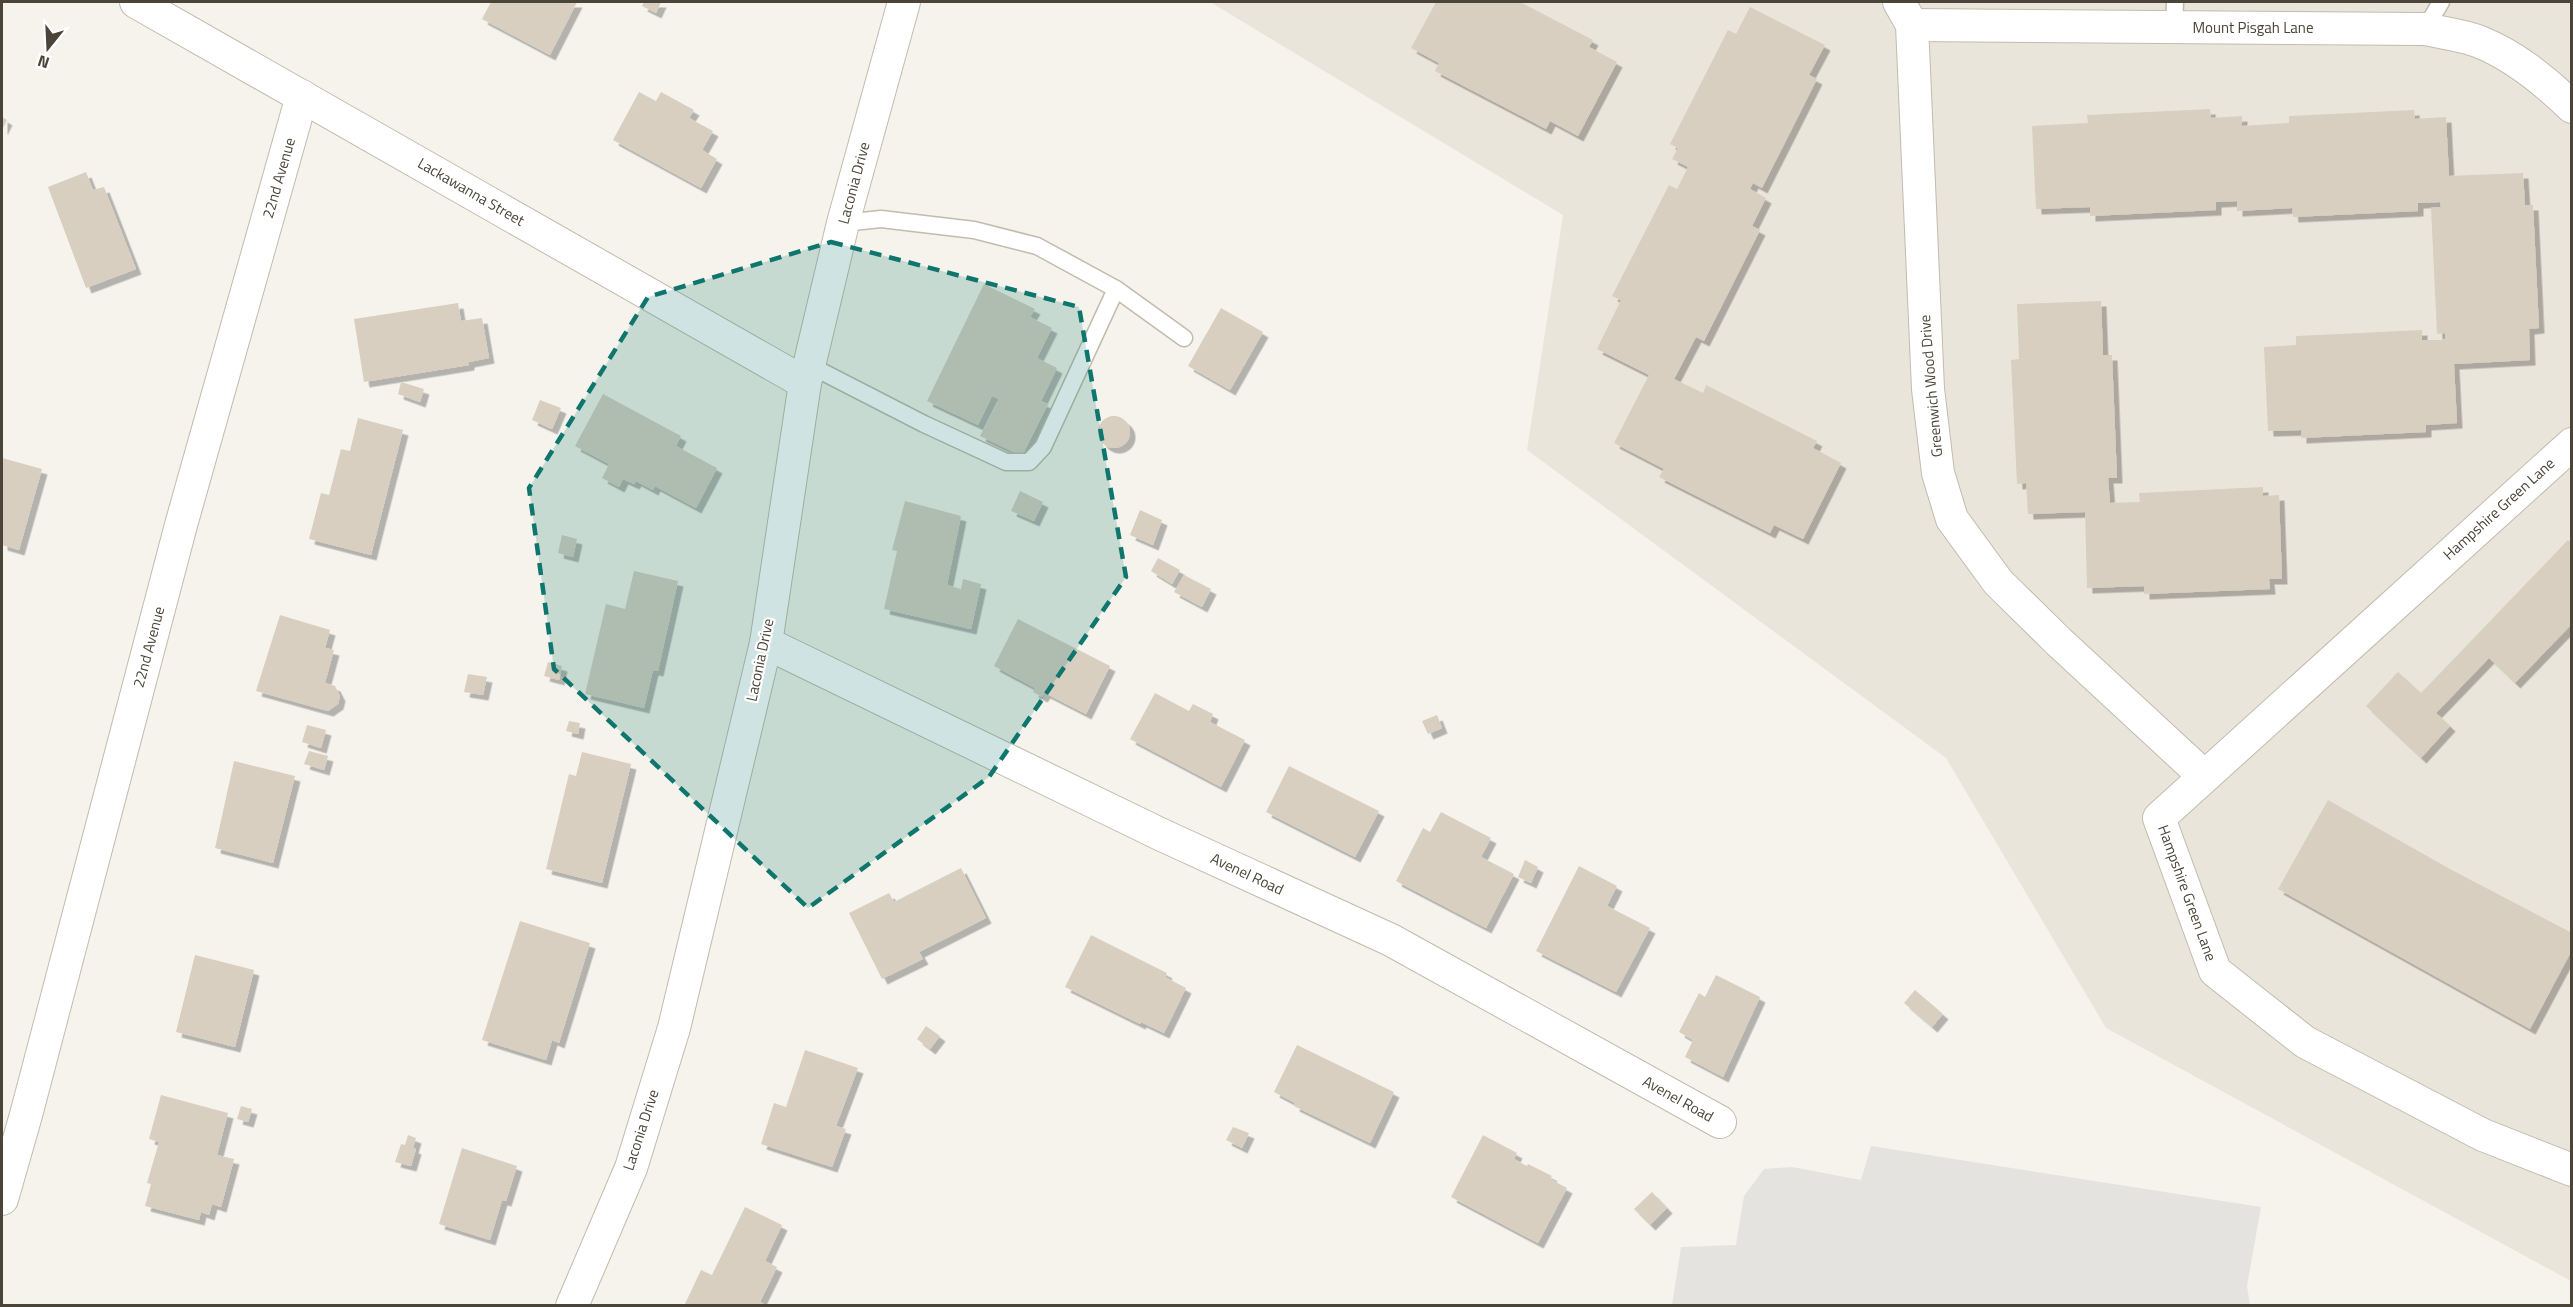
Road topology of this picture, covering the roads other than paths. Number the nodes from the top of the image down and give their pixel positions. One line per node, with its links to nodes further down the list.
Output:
1 (136, 2): 7 (street, Lackawanna Street)
2 (904, 2): 9 (street, Laconia Drive)
3 (2441, 2): 6 (lane)
4 (1906, 13): 5 (street, Mount Pisgah Lane); 15 (street, Greenwich Wood Drive)
5 (2174, 14): 6 (street, Mount Pisgah Lane)
6 (2425, 29): 8 (street, Mount Pisgah Lane)
7 (302, 96): 12 (street, Lackawanna Street); 18 (street, 22nd Avenue)
8 (2571, 107)
9 (843, 223): 10 (lane); 12 (street, Laconia Drive)
10 (1116, 289): 11 (lane); 12 (lane)
11 (1184, 338)
12 (807, 374): 14 (street, Laconia Drive)
13 (2571, 444): 15 (street, Hampshire Green Lane)
14 (766, 643): 16 (street, Avenel Road); 19 (street, Laconia Drive)
15 (2204, 776): 17 (street, Hampshire Green Lane)
16 (1720, 1122)
17 (2571, 1170)
18 (2, 1199)
19 (572, 1305)

